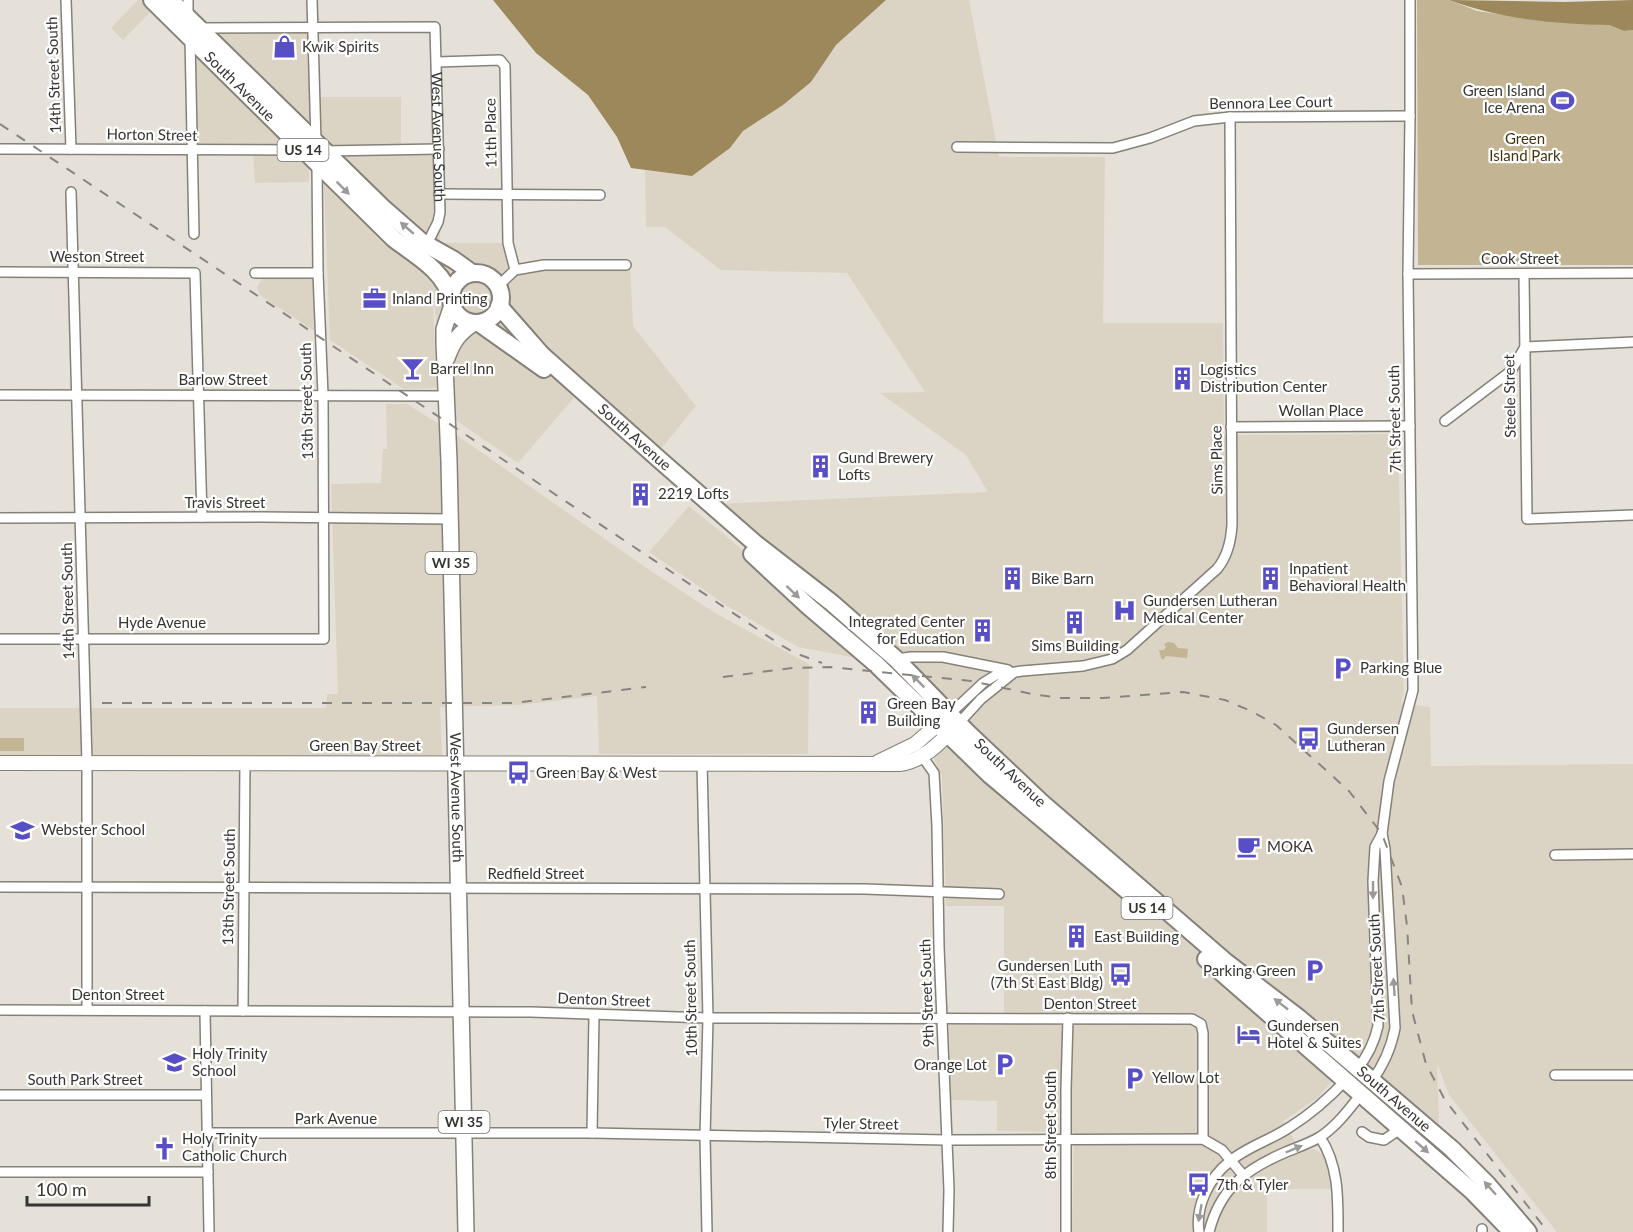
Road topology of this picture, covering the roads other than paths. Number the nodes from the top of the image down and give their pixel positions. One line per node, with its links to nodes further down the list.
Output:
1 (66, 0): 14 (street, 14th Street South)
2 (152, 0): 8 (highway, South Avenue / US 14)
3 (170, 0): 8 (highway, South Avenue / US 14)
4 (188, 0): 8 (street)
5 (312, 0): 7 (street, 13th Street South)
6 (1410, 0): 10 (street, 7th Street South)
7 (312, 27): 8 (street); 9 (street, West Avenue South); 17 (street, 13th Street South)
8 (192, 28): 16 (street); 17 (highway, South Avenue / US 14)
9 (437, 62): 15 (street, West Avenue South); 20 (street, 11th Place)
10 (1410, 116): 11 (street, Bennora Lee Court); 32 (street, 7th Street South)
11 (1230, 117): 12 (street, Bennora Lee Court); 48 (street, Sims Place)
12 (957, 147)
13 (0, 149): 14 (street, Horton Street)
14 (71, 149): 16 (street, Horton Street)
15 (438, 149): 17 (street, Horton Street); 19 (street, West Avenue South)
16 (193, 150): 17 (street, Horton Street); 22 (street)
17 (315, 152): 23 (highway, South Avenue / US 14, one-way to 17); 29 (street, 13th Street South); 35 (highway, South Avenue / US 14, one-way to 35)
18 (71, 192): 27 (street, 14th Street South)
19 (439, 194): 20 (street); 23 (street, West Avenue South)
20 (507, 195): 21 (street); 25 (street, 11th Place)
21 (600, 195)
22 (194, 234)
23 (427, 244): 30 (highway, South Avenue / US 14)
24 (626, 265): 25 (street)
25 (515, 270): 34 (street)
26 (0, 272): 27 (street, Weston Street)
27 (72, 272): 42 (street, 14th Street South); 43 (street, Weston Street)
28 (255, 273): 29 (street)
29 (318, 273): 44 (street, 13th Street South)
30 (472, 273): 34 (highway, South Avenue / US 14); 35 (highway)
31 (1633, 273): 33 (street, Cook Street)
32 (1408, 274): 33 (street, Cook Street); 47 (street, 7th Street South)
33 (1524, 274): 39 (street, Steele Street)
34 (498, 286): 36 (highway)
35 (452, 302): 37 (highway, South Avenue / US 14); 40 (main road, West Avenue South / WI 35)
36 (499, 306): 37 (highway); 58 (highway, South Avenue / US 14)
37 (476, 323): 40 (main road, West Avenue South / WI 35); 60 (highway, South Avenue / US 14, one-way to 60)
38 (1633, 342): 39 (street)
39 (1525, 347): 46 (street); 49 (street, Steele Street)
40 (446, 364): 45 (main road, West Avenue South / WI 35)
41 (0, 394): 42 (street, Barlow Street)
42 (77, 395): 43 (street, Barlow Street); 53 (street, 14th Street South)
43 (199, 395): 44 (street, Barlow Street); 51 (street)
44 (322, 395): 45 (street, Barlow Street); 52 (street, 13th Street South)
45 (447, 396): 54 (main road, West Avenue South / WI 35)
46 (1445, 422)
47 (1410, 426): 48 (street, Wollan Place); 68 (street, 7th Street South)
48 (1231, 427): 59 (street, Sims Place)
49 (1633, 515)
50 (0, 518): 53 (street, Travis Street)
51 (202, 518): 52 (street, Travis Street); 53 (street, Travis Street)
52 (323, 518): 54 (street, Travis Street); 57 (street, 13th Street South)
53 (81, 519): 55 (street, 14th Street South)
54 (450, 519): 62 (main road, West Avenue South / WI 35)
55 (84, 638): 56 (street, Hyde Avenue); 57 (street, Hyde Avenue); 64 (street, 14th Street South)
56 (0, 639)
57 (324, 639)
58 (896, 659): 59 (street, Sims Place); 60 (highway, South Avenue / US 14, one-way to 58)
59 (1018, 672): 60 (street)
60 (949, 724): 61 (street, Green Bay Street); 67 (street, Green Bay Street); 87 (highway, South Avenue / US 14, one-way to 60); 91 (highway, South Avenue / US 14)
61 (922, 756): 67 (street, Green Bay Street); 76 (street, 9th Street South)
62 (456, 762): 65 (street, Green Bay Street); 66 (street, Green Bay Street); 74 (main road, West Avenue South / WI 35)
63 (0, 763): 64 (street, Green Bay Street)
64 (87, 763): 65 (street, Green Bay Street); 72 (street, 14th Street South)
65 (245, 763): 73 (street, 13th Street South)
66 (702, 763): 67 (street, Green Bay Street); 75 (street, 10th Street South)
67 (874, 764)
68 (1382, 834): 87 (street, 7th Street South, one-way to 87); 90 (street, 7th Street South, one-way to 68)
69 (1633, 854): 70 (street)
70 (1555, 855)
71 (0, 887): 72 (street, Redfield Street)
72 (87, 887): 73 (street, Redfield Street); 79 (street, 14th Street South)
73 (244, 888): 74 (street, Redfield Street); 81 (street, 13th Street South)
74 (458, 889): 75 (street, Redfield Street); 82 (main road, West Avenue South / WI 35)
75 (704, 889): 76 (street, Redfield Street); 84 (street, 10th Street South)
76 (939, 891): 77 (street, Redfield Street); 86 (street, 9th Street South)
77 (999, 894)
78 (0, 1010): 79 (street, Denton Street)
79 (87, 1010): 80 (street, Denton Street)
80 (206, 1011): 81 (street, Denton Street); 94 (street)
81 (243, 1011): 82 (street, Denton Street)
82 (462, 1012): 83 (street, Denton Street); 99 (main road, West Avenue South / WI 35)
83 (594, 1015): 84 (street, Denton Street); 98 (street)
84 (708, 1018): 86 (street, Denton Street); 100 (street, 10th Street South)
85 (1068, 1018): 86 (street, Denton Street); 102 (street, 8th Street South); 103 (street, Denton Street)
86 (943, 1019): 104 (street, 9th Street South)
87 (1358, 1068): 90 (highway, South Avenue / US 14); 91 (street, 7th Street South)
88 (1555, 1075): 89 (street)
89 (1633, 1075)
90 (1372, 1080): 92 (street, 7th Street South); 118 (highway, South Avenue / US 14, one-way to 90)
91 (1346, 1081): 92 (highway, South Avenue / US 14); 105 (street, 7th Street South)
92 (1361, 1094): 95 (highway, South Avenue / US 14); 101 (street, 7th Street South)
93 (0, 1095): 94 (street, South Park Street)
94 (206, 1095): 97 (street)
95 (1400, 1129): 96 (street); 117 (highway, South Avenue / US 14, one-way to 117)
96 (1362, 1132)
97 (207, 1133): 99 (street, Park Avenue); 107 (street)
98 (592, 1133): 99 (street, Tyler Street); 100 (street, Tyler Street)
99 (464, 1134): 110 (main road, West Avenue South / WI 35)
100 (705, 1137): 104 (street, Tyler Street); 111 (street, 10th Street South)
101 (1320, 1137): 108 (street, 7th Street South, one-way to 101); 116 (street)
102 (1066, 1139): 103 (street, Tyler Street); 104 (street, Tyler Street); 113 (street, 8th Street South)
103 (1203, 1139): 105 (street)
104 (946, 1140): 112 (street, 9th Street South)
105 (1230, 1160): 108 (street); 114 (street, 7th Street South, one-way to 114)
106 (0, 1172): 107 (street)
107 (208, 1172): 109 (street)
108 (1243, 1175): 115 (street, 7th Street South)
109 (209, 1232)
110 (466, 1232)
111 (706, 1232)
112 (948, 1232)
113 (1066, 1232)
114 (1198, 1232)
115 (1209, 1232)
116 (1338, 1232)
117 (1512, 1232)
118 (1528, 1232)

